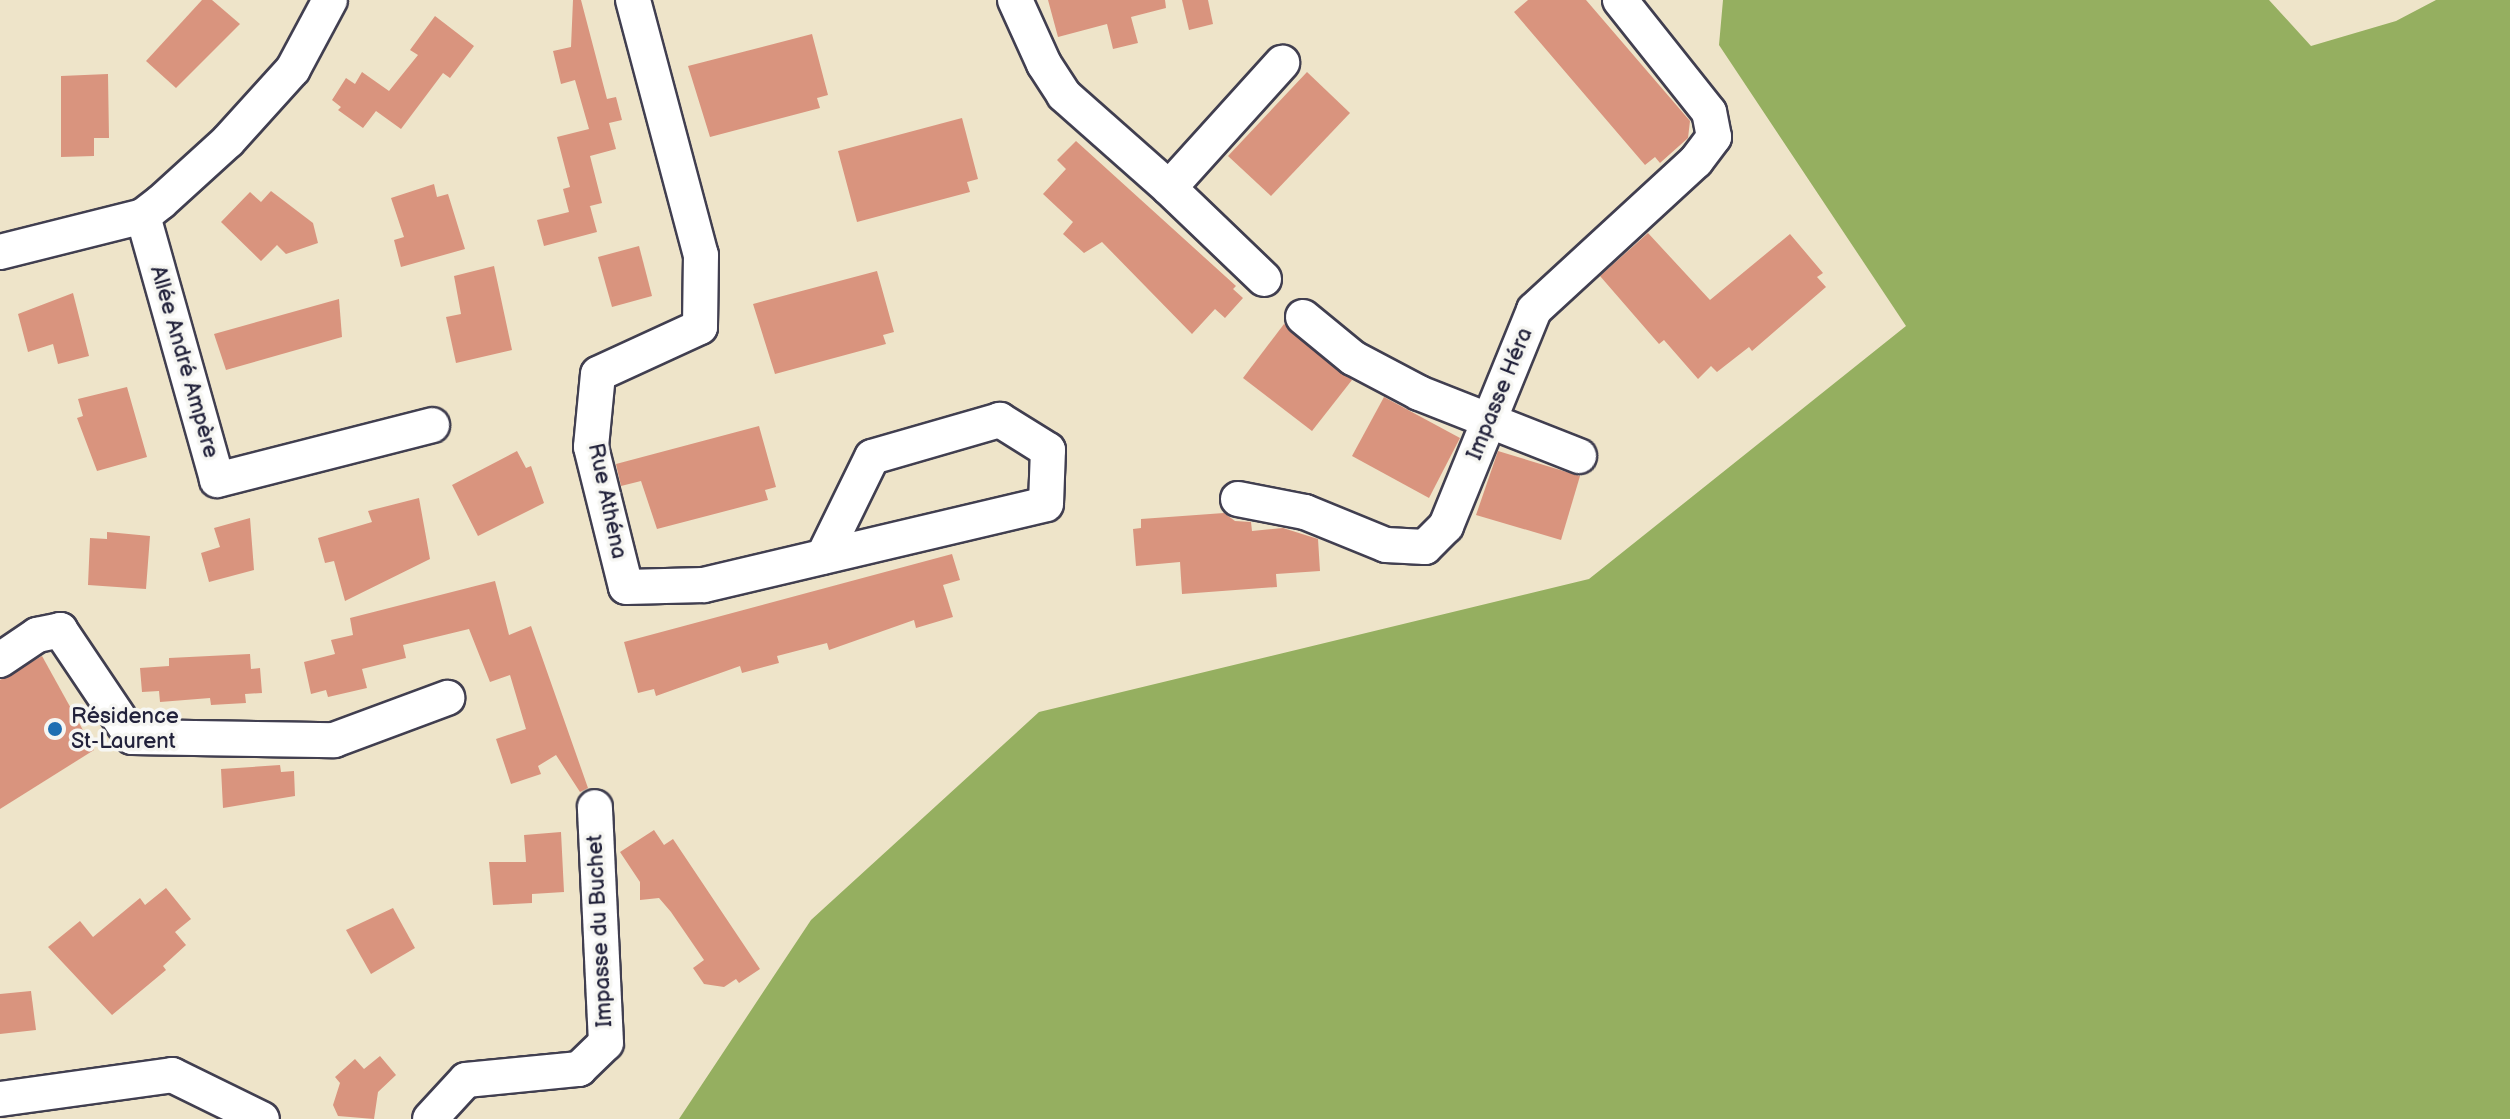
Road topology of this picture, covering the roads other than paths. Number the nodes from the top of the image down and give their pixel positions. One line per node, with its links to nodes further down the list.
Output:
1 (330, 0): 7 (street)
2 (633, 0): 15 (street, Rue Athéna)
3 (1015, 0): 6 (street)
4 (1620, 0): 11 (street, Impasse Héra)
5 (1282, 63): 6 (street)
6 (1169, 188): 9 (street)
7 (143, 216): 8 (street); 12 (street, Allée André Ampère)
8 (0, 252)
9 (1264, 279)
10 (1303, 317): 11 (street)
11 (1487, 423): 13 (street); 14 (street, Impasse Héra)
12 (432, 425)
13 (1579, 456)
14 (1238, 499)
15 (823, 557): 15 (street, Rue Athéna)
16 (0, 660): 17 (street)
17 (447, 698)
18 (595, 807): 21 (street, Impasse du Buchet)
19 (0, 1099): 20 (street)
20 (262, 1119)
21 (430, 1119)

